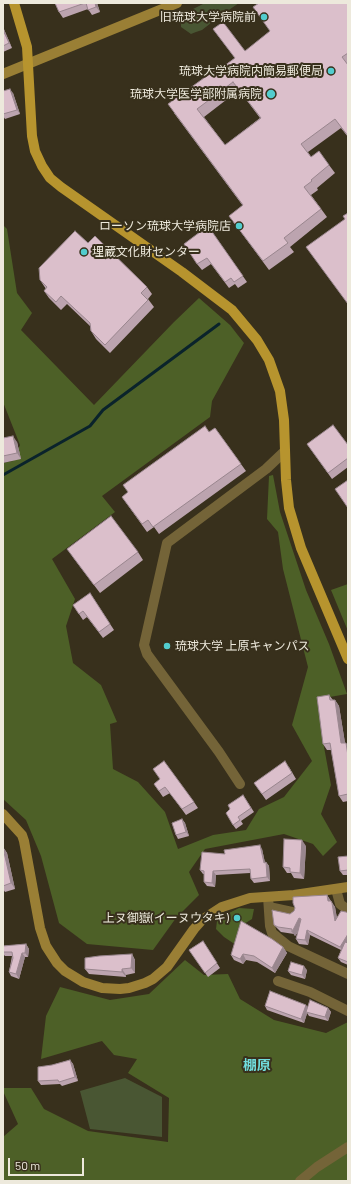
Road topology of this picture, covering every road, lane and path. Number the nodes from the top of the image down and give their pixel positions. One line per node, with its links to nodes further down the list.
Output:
1 (14, 3): 3 (main road)
2 (173, 4): 3 (main road)
3 (28, 64): 4 (main road); 5 (main road)
4 (3, 74)
5 (285, 450): 6 (main road); 7 (street)
6 (348, 659)
7 (240, 784)
8 (3, 814): 11 (main road)
9 (348, 887): 10 (main road)
10 (336, 889): 11 (main road); 12 (street)
11 (268, 902): 13 (street); 14 (street)
12 (348, 910)
13 (292, 912)
14 (348, 974)
15 (278, 981): 16 (street)
16 (348, 1011)
17 (348, 1147): 18 (street)
18 (300, 1181)

